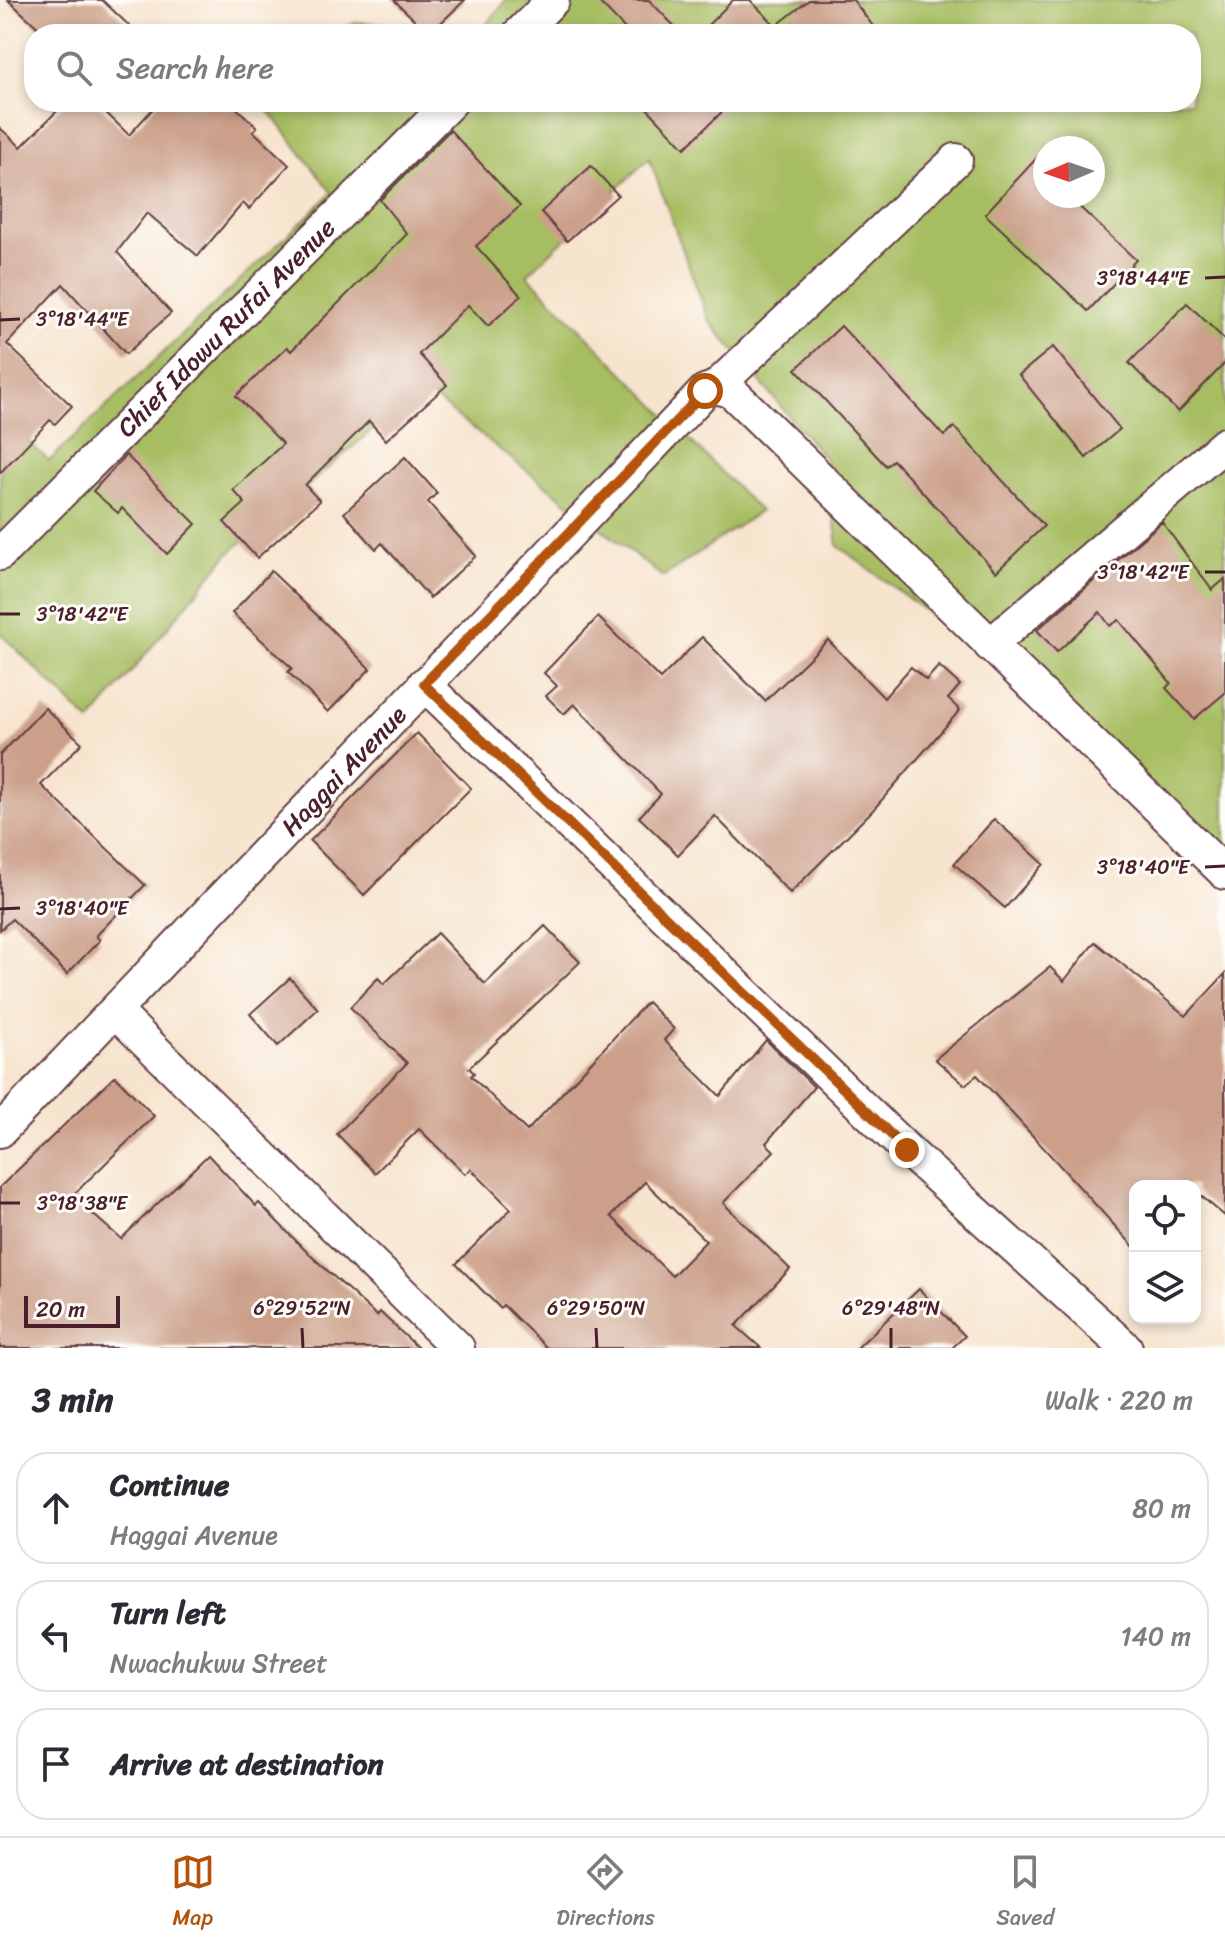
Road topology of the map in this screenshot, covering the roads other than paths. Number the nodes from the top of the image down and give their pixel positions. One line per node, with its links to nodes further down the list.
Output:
1 (553, 0): 2 (street)
2 (529, 24)
3 (441, 112): 7 (street, Chief Idowu Rufai Avenue)
4 (956, 160): 5 (street, Haggai Avenue)
5 (711, 389): 8 (street); 9 (street, Haggai Avenue)
6 (1225, 444): 8 (street)
7 (0, 554)
8 (990, 645): 10 (street)
9 (424, 684): 11 (street, Haggai Avenue); 14 (street)
10 (1225, 873)
11 (116, 1012): 12 (street, Haggai Avenue); 13 (street)
12 (0, 1131)
13 (458, 1348)
14 (1126, 1348)

